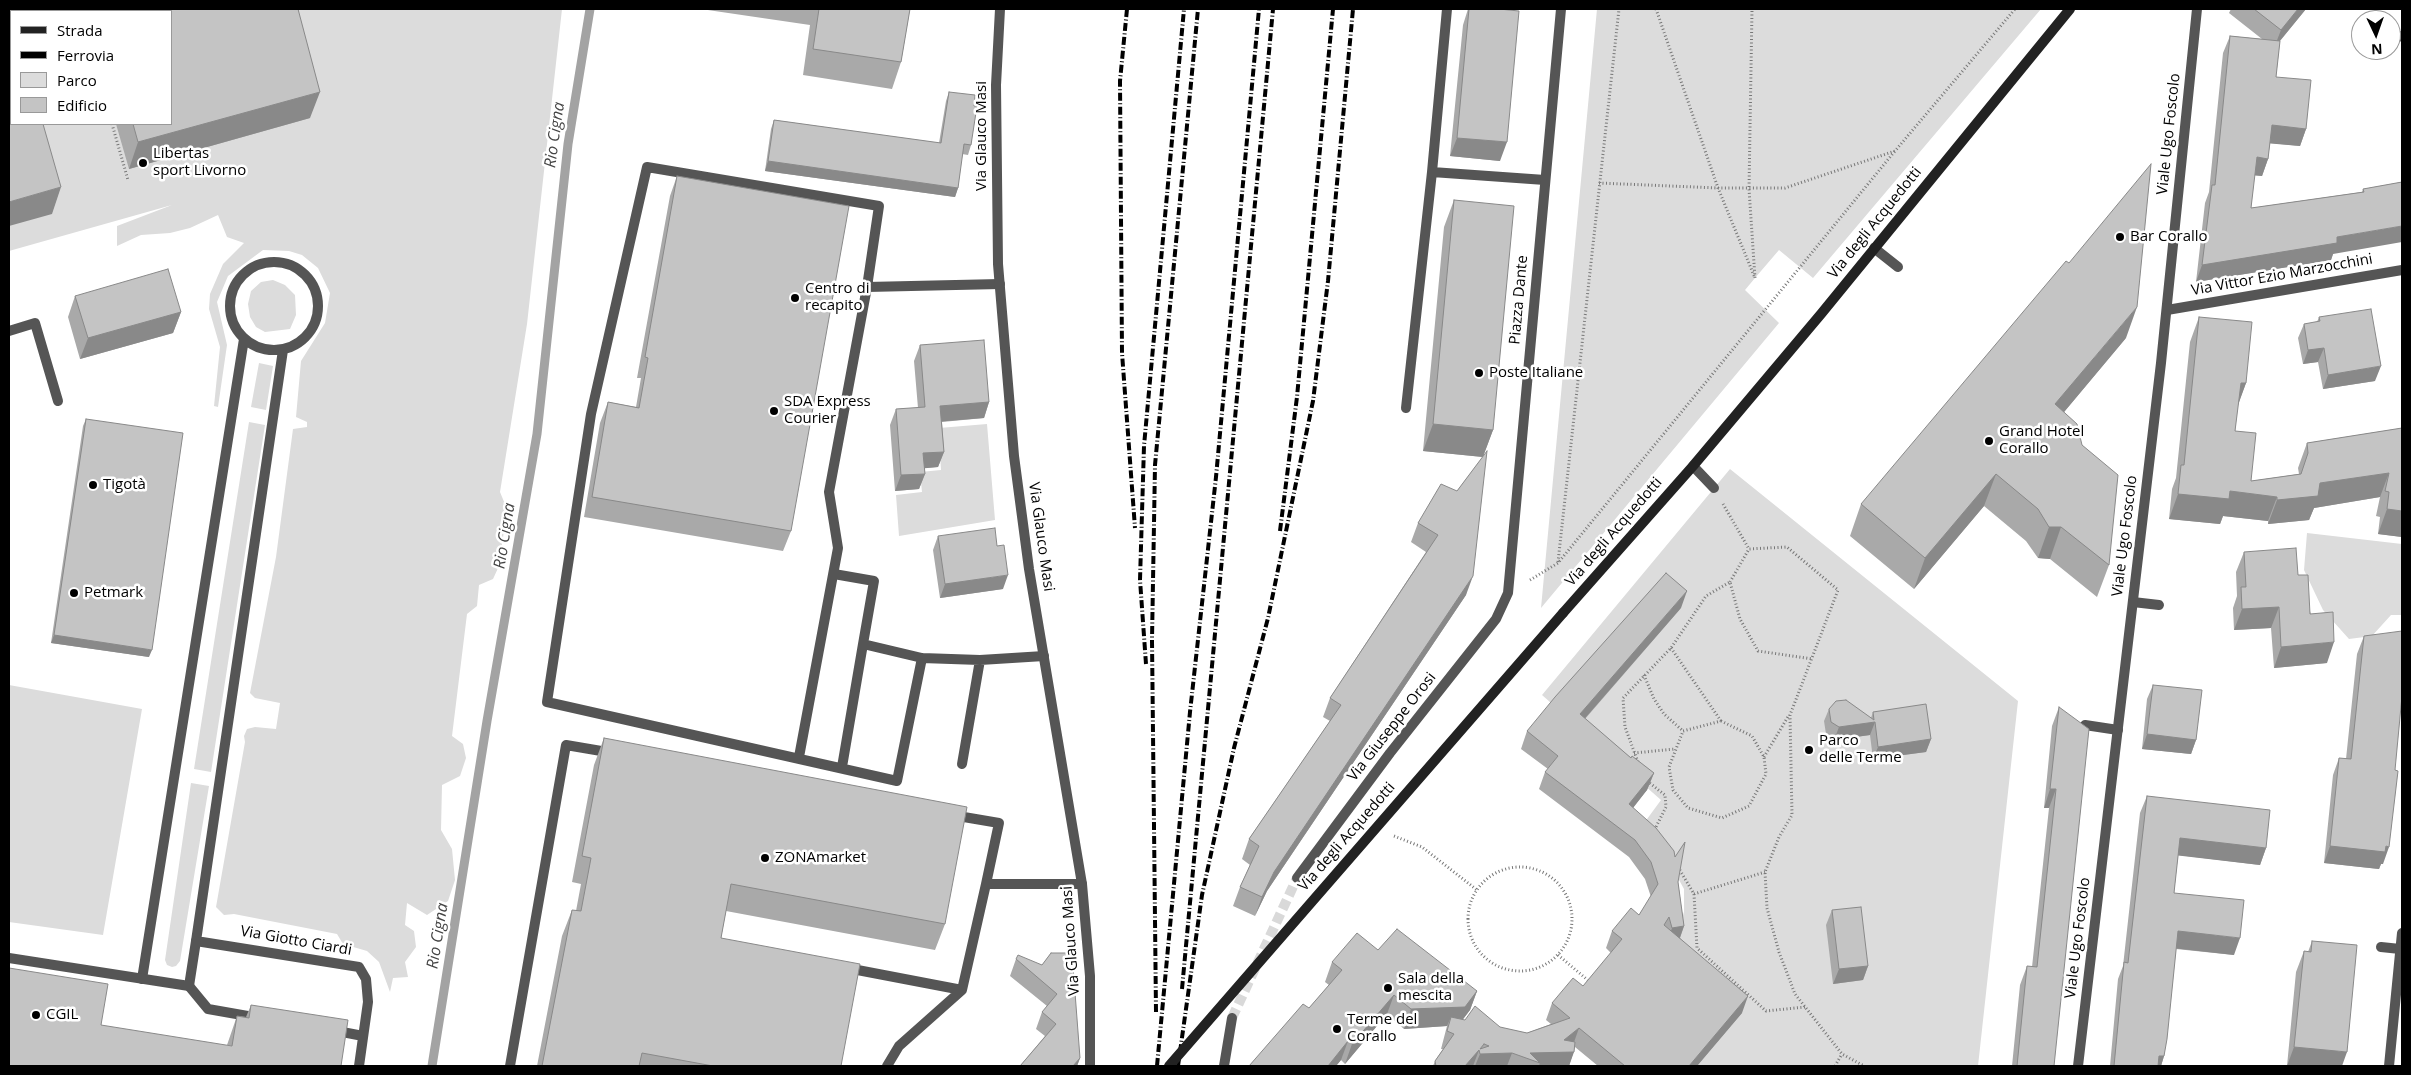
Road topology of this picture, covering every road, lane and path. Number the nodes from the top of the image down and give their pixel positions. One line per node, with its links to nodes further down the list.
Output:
1 (1000, 9): 22 (street, Via Glauco Masi)
2 (1447, 9): 13 (street)
3 (1561, 9): 15 (street, Piazza Dante)
4 (1618, 9): 16 (path)
5 (1656, 9): 17 (path)
6 (1752, 9): 18 (path)
7 (2015, 9): 12 (path)
8 (2070, 9): 19 (main road, Via degli Acquedotti)
9 (2203, 9): 10 (street)
10 (2196, 14): 24 (street, Viale Ugo Foscolo)
11 (112, 125): 14 (path)
12 (1895, 151): 18 (path); 33 (path)
13 (1432, 172): 15 (street); 29 (street)
14 (128, 180)
15 (1545, 180): 36 (street, Piazza Dante)
16 (1599, 183): 17 (path); 33 (path)
17 (1718, 188): 18 (path); 18 (path)
18 (1749, 189)
19 (1874, 248): 20 (street); 30 (main road, Via degli Acquedotti)
20 (1898, 267)
21 (2402, 270): 24 (street, Via Vittor Ezio Marzocchini)
22 (1000, 284): 23 (street); 41 (street, Via Glauco Masi)
23 (866, 287): 34 (street); 54 (street)
24 (2167, 310): 37 (street, Viale Ugo Foscolo)
25 (9, 332): 28 (street)
26 (244, 339): 27 (street); 27 (street); 80 (street)
27 (283, 350): 73 (street)
28 (58, 401)
29 (1406, 408)
30 (1693, 466): 31 (street); 94 (main road, Via degli Acquedotti, bridge)
31 (1714, 488): 32 (path)
32 (1749, 549): 35 (path); 43 (path)
33 (1558, 563): 36 (path)
34 (834, 574): 39 (street); 54 (street)
35 (1730, 582): 40 (path); 43 (path)
36 (1508, 593): 67 (street, Via Giuseppe Orosi)
37 (2132, 602): 38 (street); 49 (street, Viale Ugo Foscolo)
38 (2159, 605)
39 (863, 644): 42 (street); 57 (street)
40 (1671, 648): 45 (path); 47 (path)
41 (1044, 656): 44 (street); 69 (street, Via Glauco Masi)
42 (922, 658): 44 (street); 57 (street)
43 (1812, 659): 46 (path)
44 (980, 660): 56 (street)
45 (1644, 675): 50 (path); 52 (path)
46 (1790, 715): 55 (path); 66 (path)
47 (1720, 721): 50 (path); 55 (path)
48 (2085, 725): 49 (street)
49 (2118, 730): 98 (street, Viale Ugo Foscolo)
50 (1683, 731): 51 (path)
51 (1676, 749): 52 (path); 60 (path)
52 (1634, 753): 58 (path)
53 (624, 755): 91 (street)
54 (799, 757): 57 (street)
55 (1764, 757): 60 (path)
56 (962, 764)
57 (842, 767)
58 (1642, 771)
59 (1646, 780): 61 (path)
60 (1673, 790): 61 (path)
61 (1665, 795): 64 (path)
62 (942, 813): 68 (street)
63 (1387, 832): 70 (path)
64 (1659, 838)
65 (1673, 860): 71 (path)
66 (1765, 872): 71 (path); 84 (path)
67 (1297, 878)
68 (986, 884): 69 (street); 83 (street)
69 (1082, 884): 93 (street, Via Glauco Masi)
70 (1477, 890): 76 (path); 76 (path)
71 (1694, 894): 84 (path)
72 (2402, 933): 75 (street)
73 (196, 941): 82 (street); 88 (street, Via Giotto Ciardi)
74 (2382, 947): 75 (street)
75 (2400, 949): 79 (street)
76 (1558, 955): 81 (path)
77 (9, 958): 80 (street)
78 (837, 967): 83 (street)
79 (2400, 969): 99 (street)
80 (142, 979): 82 (street)
81 (1593, 984)
82 (189, 986): 86 (street)
83 (962, 990): 92 (street)
84 (1805, 1007): 89 (path)
85 (1232, 1018): 95 (street)
86 (266, 1019)
87 (324, 1029): 88 (street)
88 (363, 1036): 90 (street)
89 (1842, 1054): 96 (path); 97 (path)
90 (358, 1066)
91 (510, 1066)
92 (887, 1066)
93 (1090, 1066)
94 (1169, 1066)
95 (1224, 1066)
96 (1835, 1066)
97 (1864, 1066)
98 (2078, 1066)
99 (2389, 1066)

